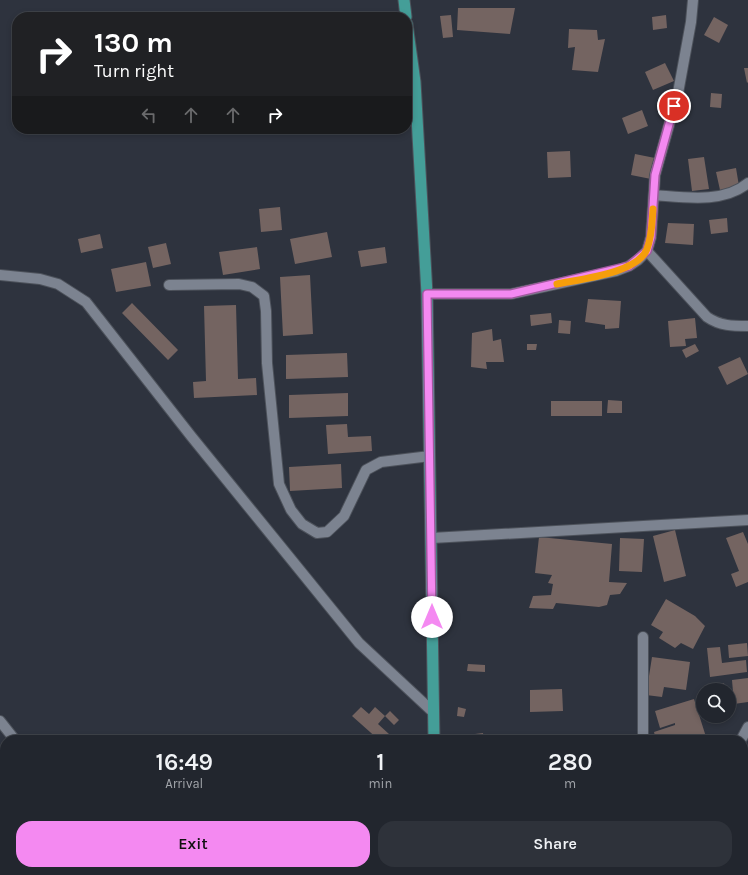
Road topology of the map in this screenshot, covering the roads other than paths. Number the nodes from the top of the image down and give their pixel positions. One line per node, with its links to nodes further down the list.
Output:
1 (404, 0): 3 (highway)
2 (693, 0): 6 (street)
3 (405, 12)
4 (412, 60): 10 (highway)
5 (748, 183): 6 (street)
6 (654, 195): 7 (street)
7 (647, 251): 10 (street); 11 (street)
8 (0, 275): 16 (street)
9 (169, 285): 12 (street)
10 (427, 294): 12 (highway)
11 (748, 326)
12 (430, 456): 14 (highway)
13 (748, 520): 14 (street)
14 (432, 538): 16 (highway)
15 (643, 637): 20 (street)
16 (432, 711): 19 (highway)
17 (0, 721): 18 (street)
18 (11, 735)
19 (434, 735)
20 (643, 735)

